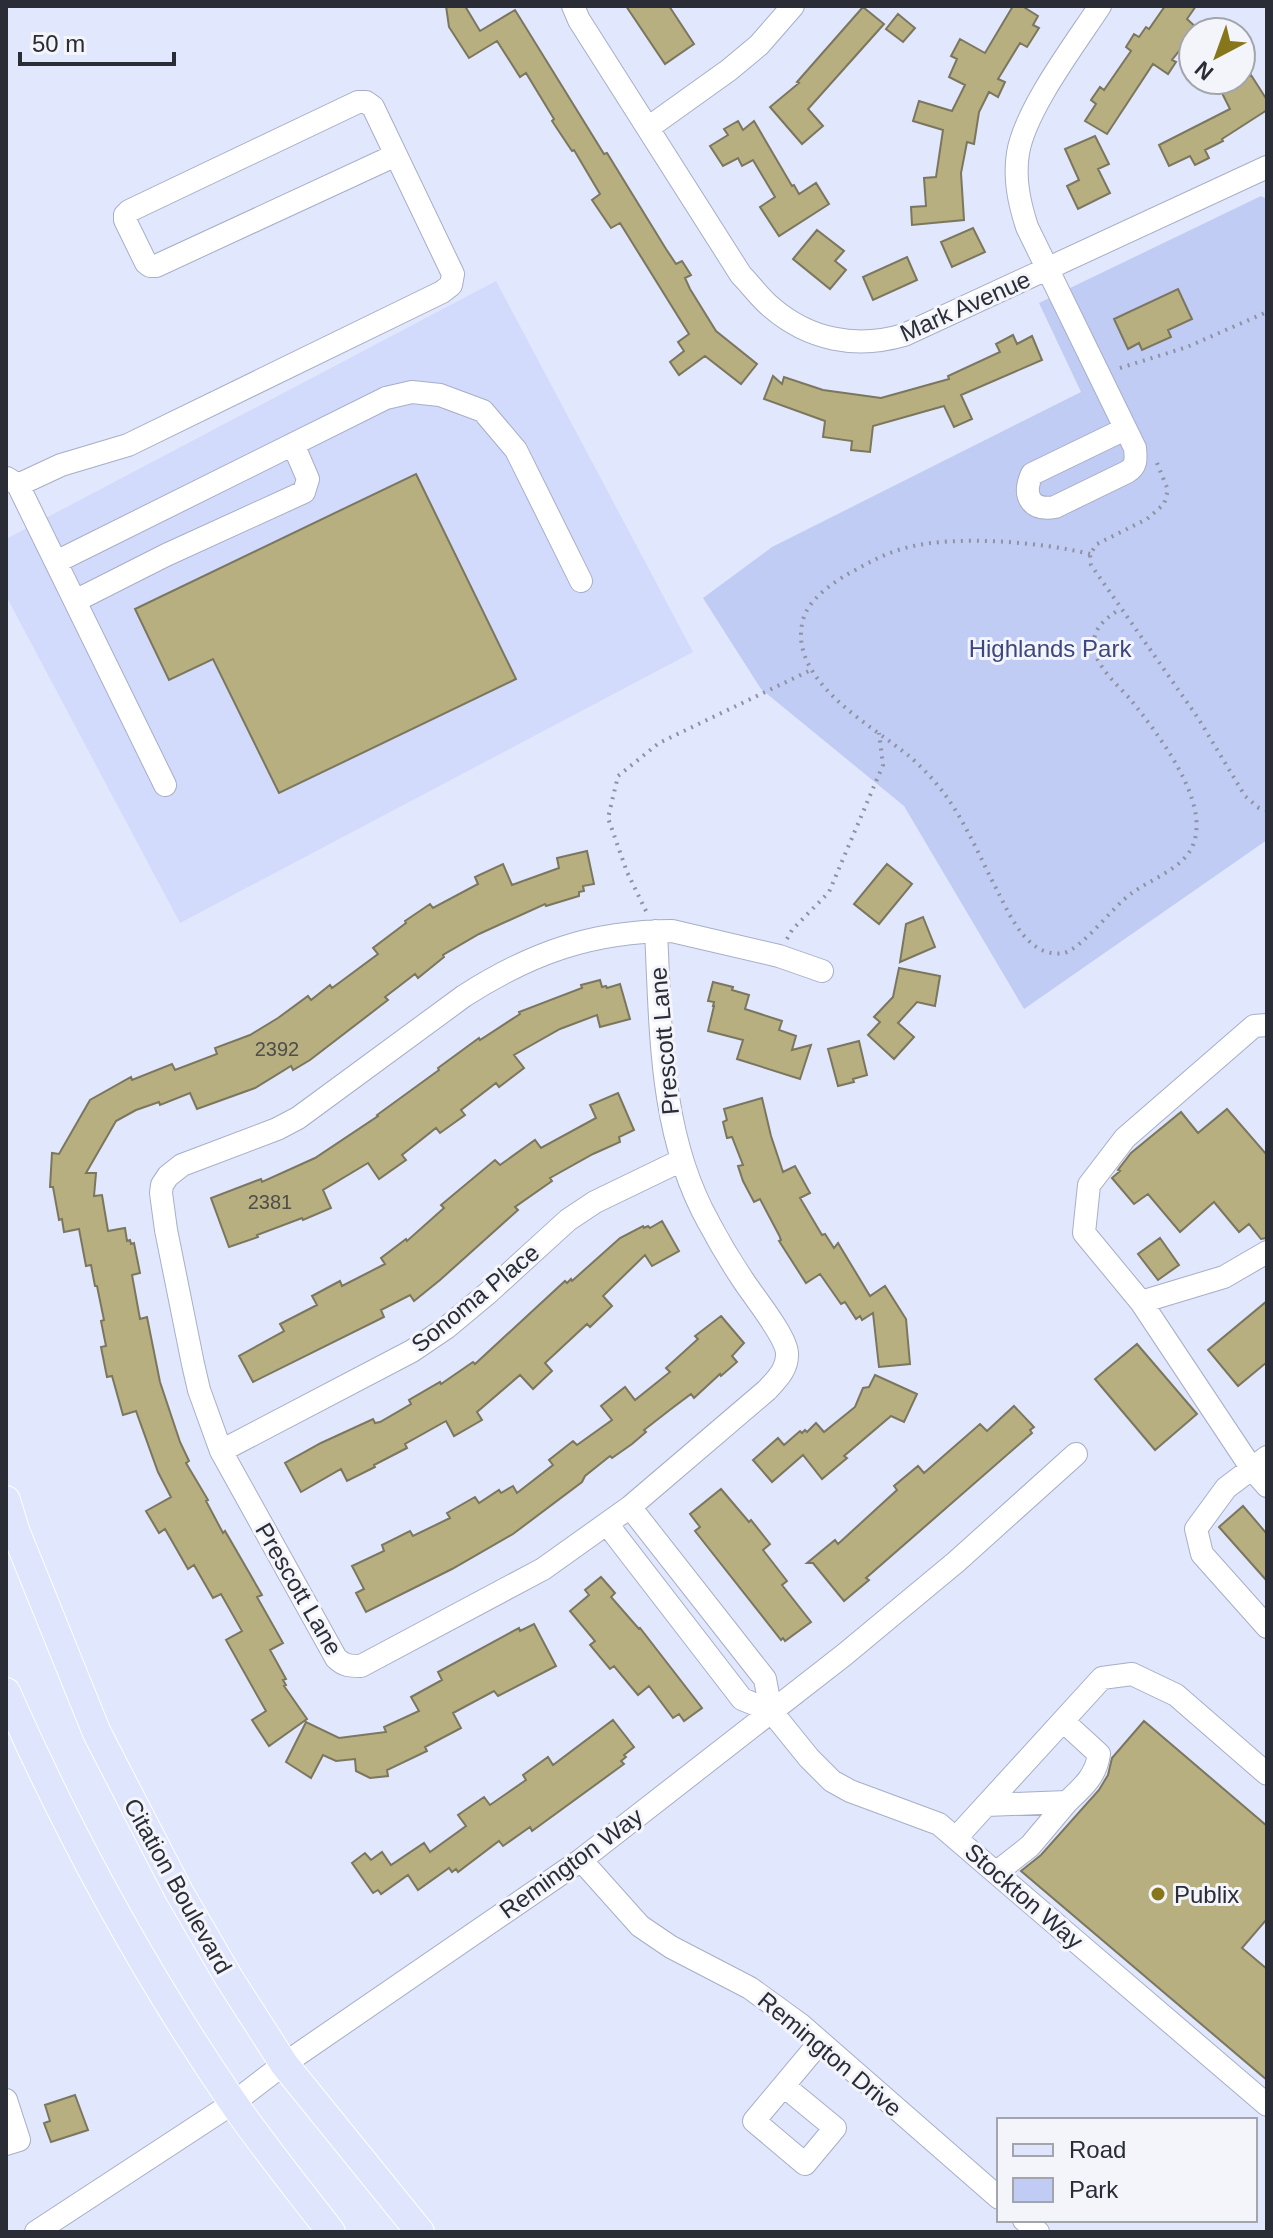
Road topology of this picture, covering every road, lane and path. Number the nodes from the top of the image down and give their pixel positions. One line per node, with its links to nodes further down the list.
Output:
1 (573, 6): 4 (street, Mark Avenue)
2 (793, 6): 4 (street)
3 (1100, 6): 7 (street)
4 (648, 128): 7 (street, Mark Avenue)
5 (396, 155): 5 (street); 13 (street)
6 (1267, 167): 7 (street, Mark Avenue)
7 (1047, 270): 9 (street)
8 (1267, 312): 9 (path)
9 (1105, 373): 10 (street)
10 (1125, 429): 10 (street)
11 (293, 444): 15 (street); 16 (street); 17 (street)
12 (1155, 459): 14 (path)
13 (12, 481): 15 (street)
14 (1090, 554): 18 (path); 19 (path)
15 (56, 562): 17 (street)
16 (581, 581)
17 (75, 601): 21 (street)
18 (1120, 609): 20 (path); 22 (path)
19 (811, 670): 20 (path); 23 (path)
20 (879, 733): 24 (path)
21 (165, 785)
22 (1267, 810)
23 (656, 931): 24 (street, Prescott Lane); 27 (street, Prescott Lane); 30 (street, Prescott Lane)
24 (779, 956): 25 (street, Prescott Lane)
25 (822, 971)
26 (1267, 1025): 29 (street)
27 (682, 1160): 30 (street, Sonoma Place); 35 (street, Prescott Lane)
28 (1267, 1252): 29 (street)
29 (1141, 1302): 32 (street)
30 (221, 1451): 36 (street, Prescott Lane)
31 (1076, 1454): 39 (street, Remington Way)
32 (1259, 1463): 33 (street); 37 (street)
33 (1267, 1486)
34 (6, 1500): 48 (main road, Citation Boulevard)
35 (630, 1507): 36 (street, Prescott Lane); 39 (street, Stockton Way)
36 (607, 1524): 39 (street, Stockton Way)
37 (1267, 1627)
38 (6, 1692): 51 (main road)
39 (771, 1711): 44 (street, Stockton Way); 45 (street, Remington Way)
40 (1063, 1721): 41 (street); 42 (street); 43 (street)
41 (1267, 1774)
42 (1067, 1802): 43 (street); 46 (street)
43 (986, 1805): 44 (street)
44 (956, 1838): 46 (street, Stockton Way)
45 (581, 1860): 47 (street, Remington Drive); 48 (street, Remington Way)
46 (997, 1872): 52 (street, Stockton Way)
47 (820, 2042): 49 (street); 54 (street, Remington Drive)
48 (284, 2064): 51 (street, Remington Way); 57 (main road, Citation Boulevard)
49 (784, 2086)
50 (6, 2100): 53 (street)
51 (233, 2103): 55 (street, Remington Way); 56 (main road)
52 (1267, 2105)
53 (6, 2144)
54 (997, 2196)
55 (36, 2232)
56 (331, 2232)
57 (420, 2232)

